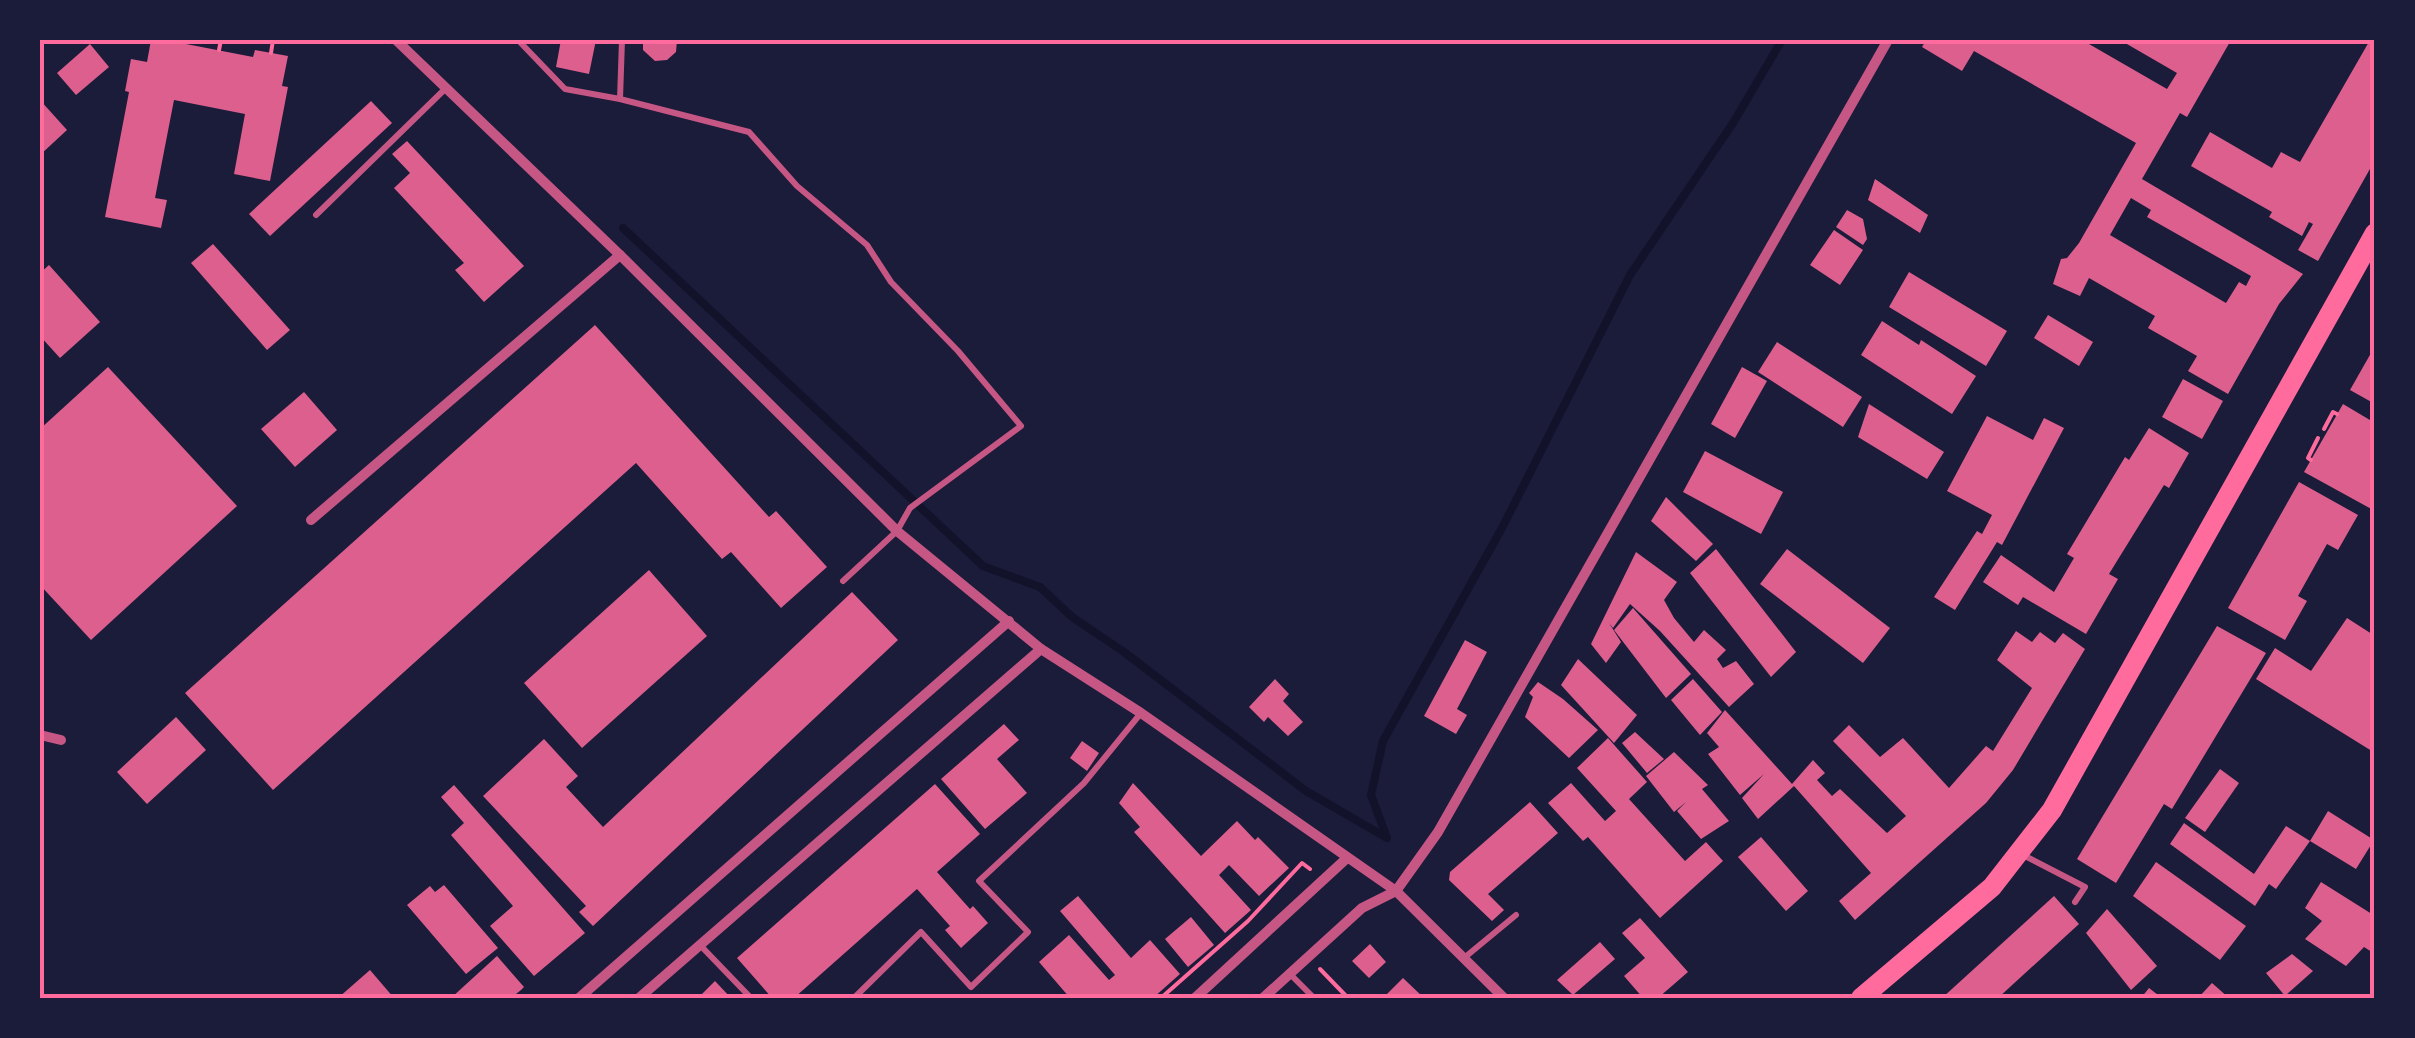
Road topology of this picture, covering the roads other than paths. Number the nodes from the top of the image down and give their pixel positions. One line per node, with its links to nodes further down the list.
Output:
1 (396, 40): 5 (street)
2 (518, 40): 6 (lane)
3 (622, 40): 6 (lane)
4 (1888, 40): 20 (street)
5 (446, 88): 7 (lane); 9 (street)
6 (620, 99): 11 (lane)
7 (316, 215)
8 (2375, 233): 18 (main road)
9 (620, 255): 10 (street); 11 (street)
10 (311, 520)
11 (897, 531): 12 (lane); 13 (street)
12 (843, 581)
13 (1009, 621): 14 (street); 26 (street)
14 (1040, 649): 15 (street); 23 (street)
15 (1141, 714): 19 (street); 29 (lane)
16 (40, 734): 17 (street)
17 (61, 740)
18 (2020, 853): 21 (lane); 34 (main road)
19 (1346, 858): 20 (street); 30 (street)
20 (1396, 891): 24 (street); 25 (street)
21 (2075, 902)
22 (1516, 915): 24 (lane)
23 (698, 943): 27 (street); 28 (lane)
24 (1464, 958): 33 (street)
25 (1290, 974): 31 (street); 32 (lane)
26 (580, 998)
27 (638, 998)
28 (751, 998)
29 (854, 998)
30 (1194, 998)
31 (1262, 998)
32 (1314, 998)
33 (1504, 998)
34 (1862, 998)

